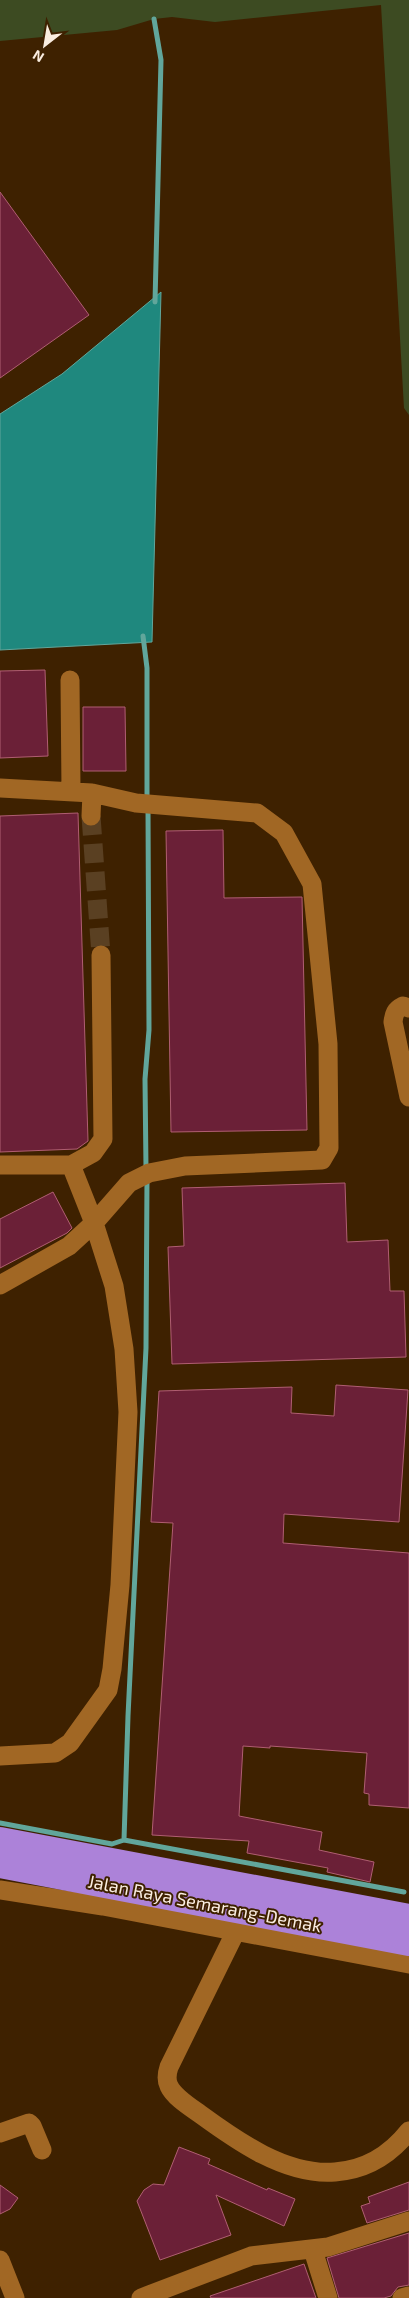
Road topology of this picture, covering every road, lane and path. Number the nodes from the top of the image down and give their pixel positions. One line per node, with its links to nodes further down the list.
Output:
1 (70, 680): 3 (street)
2 (0, 788): 3 (street)
3 (71, 790): 4 (street)
4 (92, 793): 5 (street); 11 (street)
5 (91, 816)
6 (101, 955): 10 (street)
7 (409, 1008): 8 (street)
8 (409, 1097)
9 (0, 1165): 10 (street)
10 (71, 1165): 11 (street)
11 (94, 1223): 12 (street); 13 (street)
12 (0, 1285)
13 (0, 1756)
14 (0, 1841): 17 (highway, Jalan Raya Semarang-Demak)
15 (0, 1864): 19 (highway, Jalan Raya Semarang-Demak)
16 (0, 1890): 18 (street)
17 (409, 1918)
18 (236, 1931): 20 (street); 21 (street)
19 (409, 1942)
20 (409, 1964)
21 (409, 2131)
22 (0, 2132): 23 (street)
23 (42, 2150)
24 (409, 2221): 25 (street)
25 (313, 2250): 29 (street); 30 (street)
26 (0, 2260): 28 (street)
27 (409, 2296): 31 (street)
28 (15, 2298)
29 (141, 2298)
30 (328, 2298)
31 (402, 2298)

